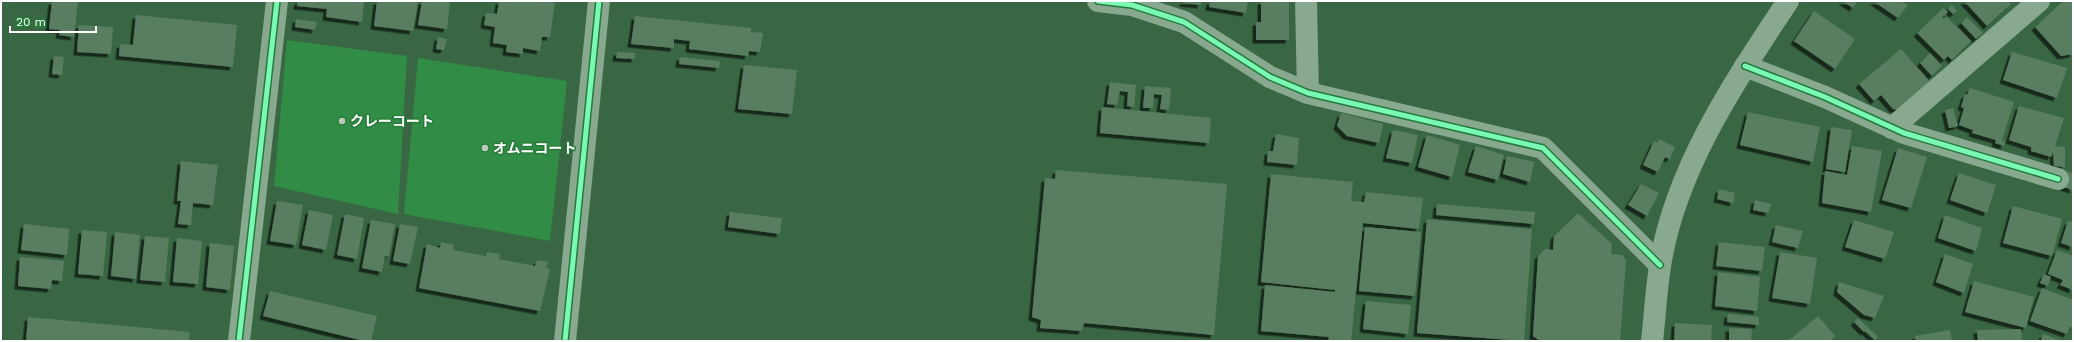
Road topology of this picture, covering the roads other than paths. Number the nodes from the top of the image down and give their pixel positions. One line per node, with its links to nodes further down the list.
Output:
1 (277, 1): 13 (street)
2 (599, 1): 14 (street)
3 (1098, 1): 7 (street)
4 (1306, 1): 9 (street)
5 (1788, 1): 8 (street)
6 (2039, 1): 10 (street)
7 (1133, 3): 9 (street)
8 (1745, 66): 10 (street); 12 (street)
9 (1308, 93): 12 (street)
10 (1892, 128): 11 (street)
11 (2058, 179)
12 (1660, 265): 15 (street)
13 (239, 341)
14 (564, 341)
15 (1652, 341)

